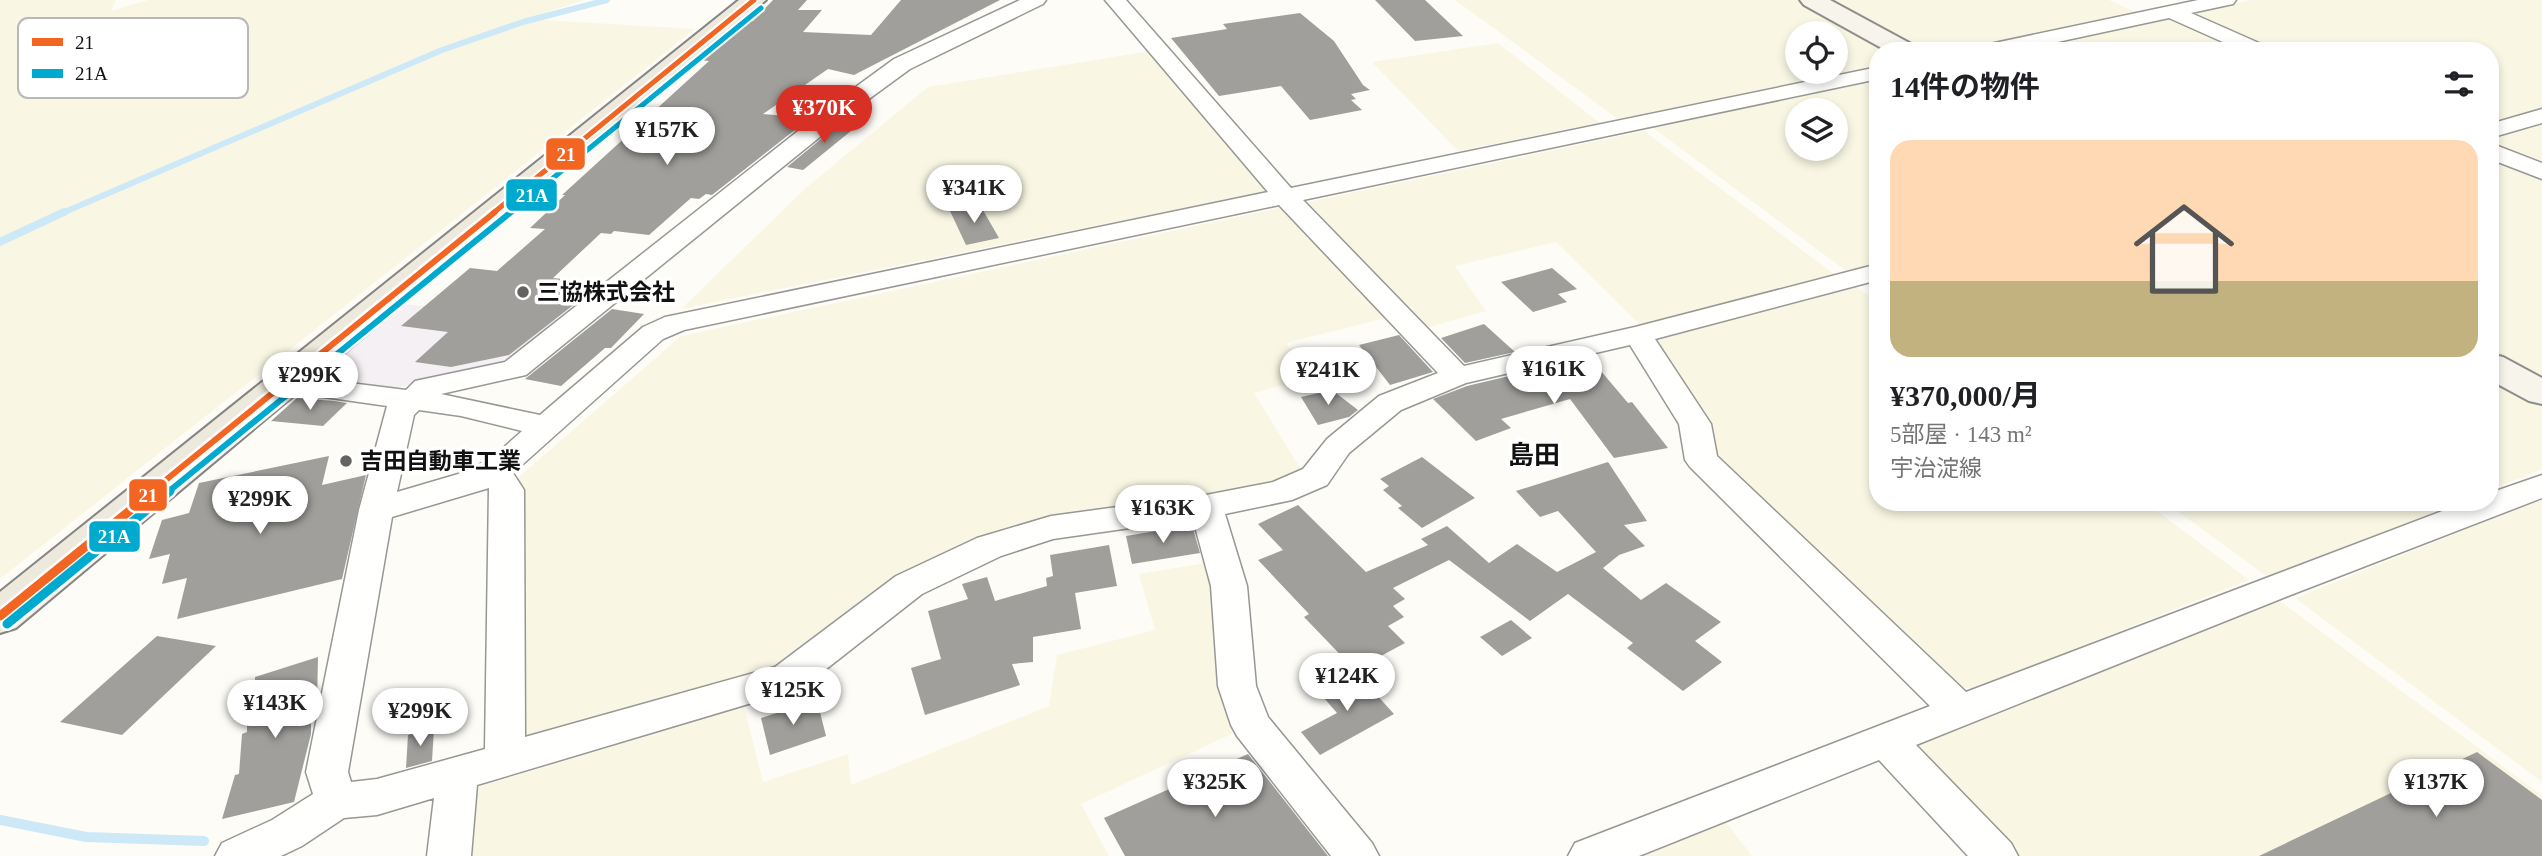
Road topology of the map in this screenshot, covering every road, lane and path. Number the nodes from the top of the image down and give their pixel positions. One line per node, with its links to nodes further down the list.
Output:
1 (754, 0): 20 (main road)
2 (1036, 0): 22 (street)
3 (1812, 0): 7 (street)
4 (2226, 0): 6 (street)
5 (1121, 2): 15 (street)
6 (2169, 11): 8 (street); 9 (street)
7 (1889, 42)
8 (2026, 42)
9 (2240, 42)
10 (1869, 75): 15 (street)
11 (2542, 116): 12 (street)
12 (2499, 128)
13 (2499, 154): 14 (street)
14 (2542, 172)
15 (1284, 195): 19 (street); 23 (street)
16 (1869, 274): 17 (street)
17 (1638, 335): 19 (street); 31 (street)
18 (2499, 370): 21 (street)
19 (1457, 376): 27 (street)
20 (286, 384): 22 (street); 30 (main road)
21 (2542, 393)
22 (412, 400): 23 (street); 28 (street)
23 (547, 427): 24 (street)
24 (494, 470): 28 (street); 33 (street)
25 (2542, 486): 26 (street)
26 (2499, 502)
27 (1206, 506): 33 (street); 39 (street)
28 (376, 510): 35 (street)
29 (2476, 511): 31 (street)
30 (0, 615)
31 (1961, 712): 32 (street)
32 (1886, 741): 40 (street); 41 (street)
33 (505, 760): 34 (street)
34 (457, 774): 35 (street); 38 (street)
35 (336, 801): 36 (street)
36 (284, 844): 37 (street)
37 (237, 856)
38 (449, 856)
39 (1357, 856)
40 (1590, 856)
41 (1996, 856)

